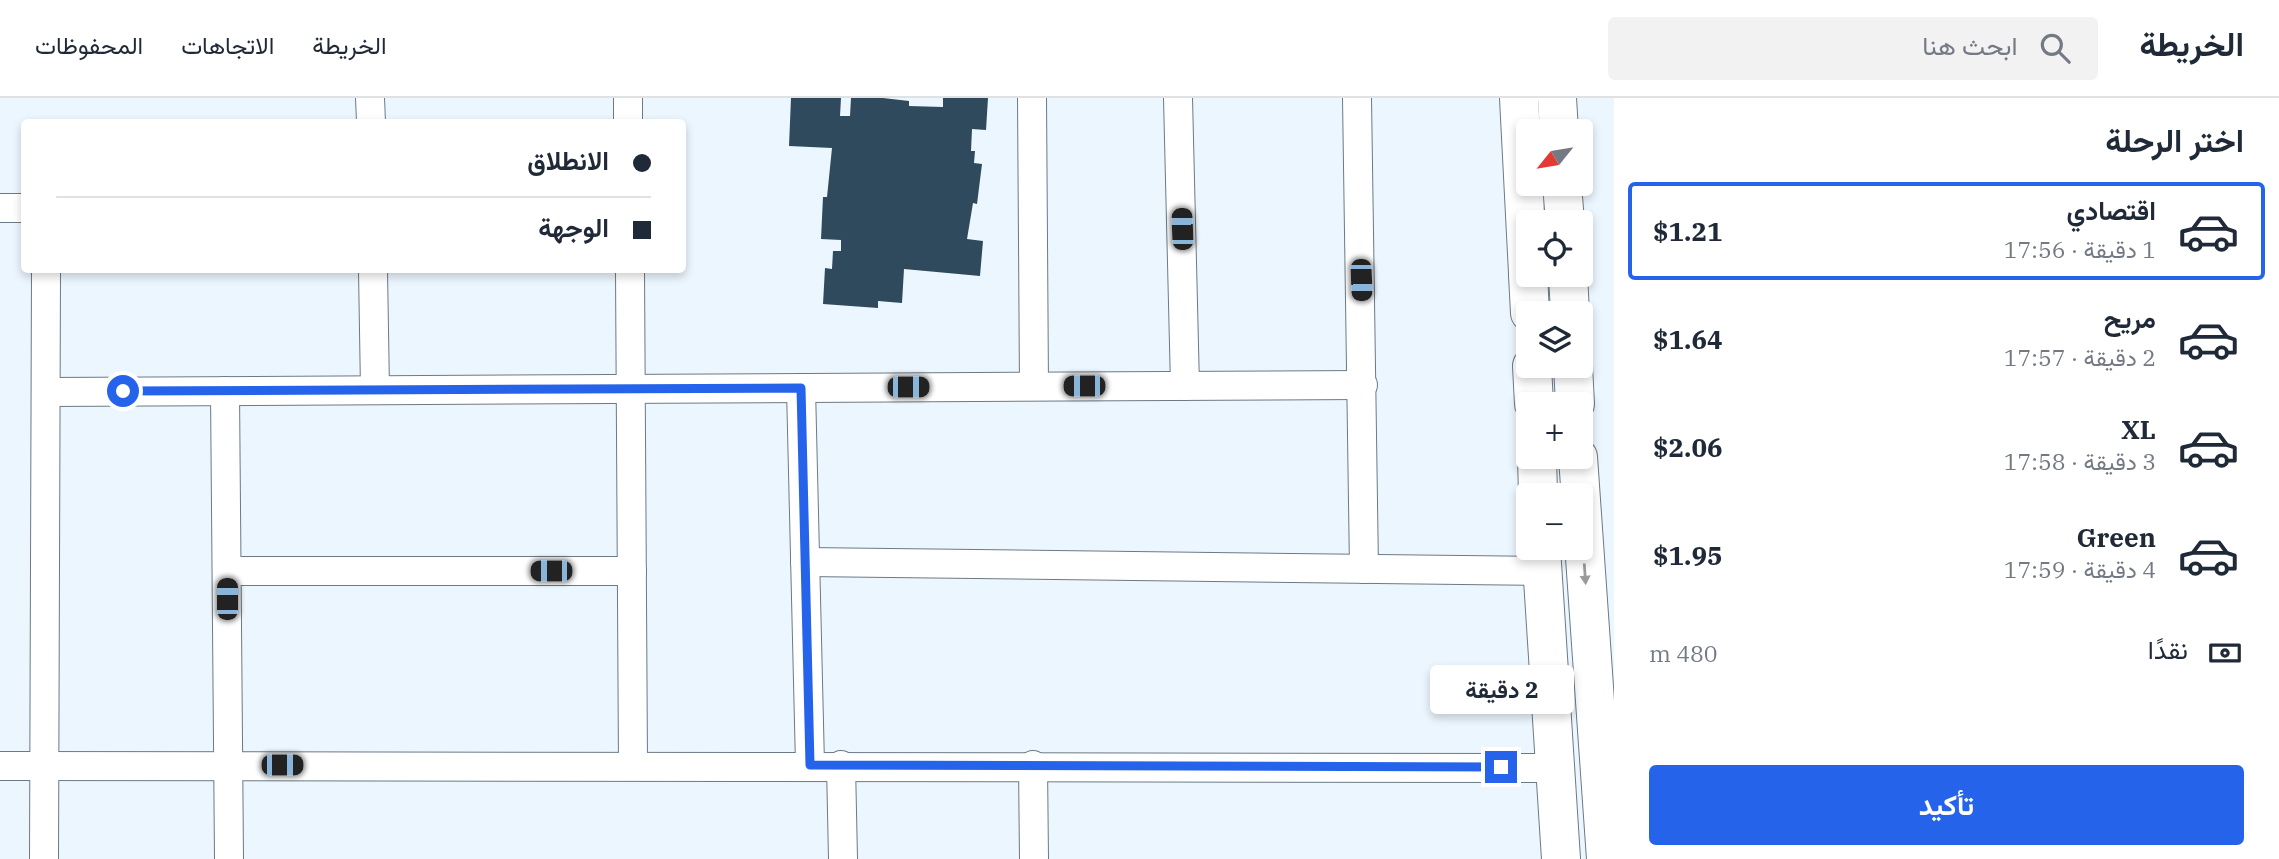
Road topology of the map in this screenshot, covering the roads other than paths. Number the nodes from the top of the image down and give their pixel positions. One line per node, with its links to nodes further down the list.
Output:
1 (370, 98): 8 (street)
2 (628, 98): 9 (street)
3 (1032, 98): 18 (street)
4 (1178, 98): 19 (street)
5 (1357, 98): 17 (street)
6 (1519, 98): 13 (street)
7 (1557, 98): 10 (street)
8 (371, 119)
9 (628, 119)
10 (1558, 119)
11 (0, 208): 12 (street)
12 (21, 208)
13 (1525, 210)
14 (46, 273): 23 (street)
15 (373, 273): 22 (street)
16 (630, 273): 20 (street)
17 (1363, 385): 19 (street); 29 (street)
18 (1034, 386): 19 (street); 21 (street)
19 (1185, 386)
20 (630, 388): 21 (street); 22 (street); 31 (street)
21 (801, 388): 28 (street)
22 (375, 390): 24 (street)
23 (46, 391): 24 (street); 32 (street)
24 (225, 391): 30 (street)
25 (1579, 469): 45 (street, one-way to 45)
26 (1523, 560): 29 (street)
27 (1541, 560): 39 (street)
28 (805, 562): 29 (street); 35 (street)
29 (1364, 569)
30 (227, 571): 31 (street); 33 (street)
31 (632, 571): 34 (street)
32 (44, 765): 33 (street); 38 (street); 40 (street)
33 (229, 765): 34 (street); 41 (street)
34 (633, 765): 35 (street)
35 (810, 765): 36 (street)
36 (841, 765): 37 (street); 42 (street)
37 (1033, 765): 39 (street); 43 (street)
38 (0, 766)
39 (1556, 768): 44 (street)
40 (44, 859)
41 (229, 859)
42 (843, 859)
43 (1034, 859)
44 (1561, 859)
45 (1606, 859)

